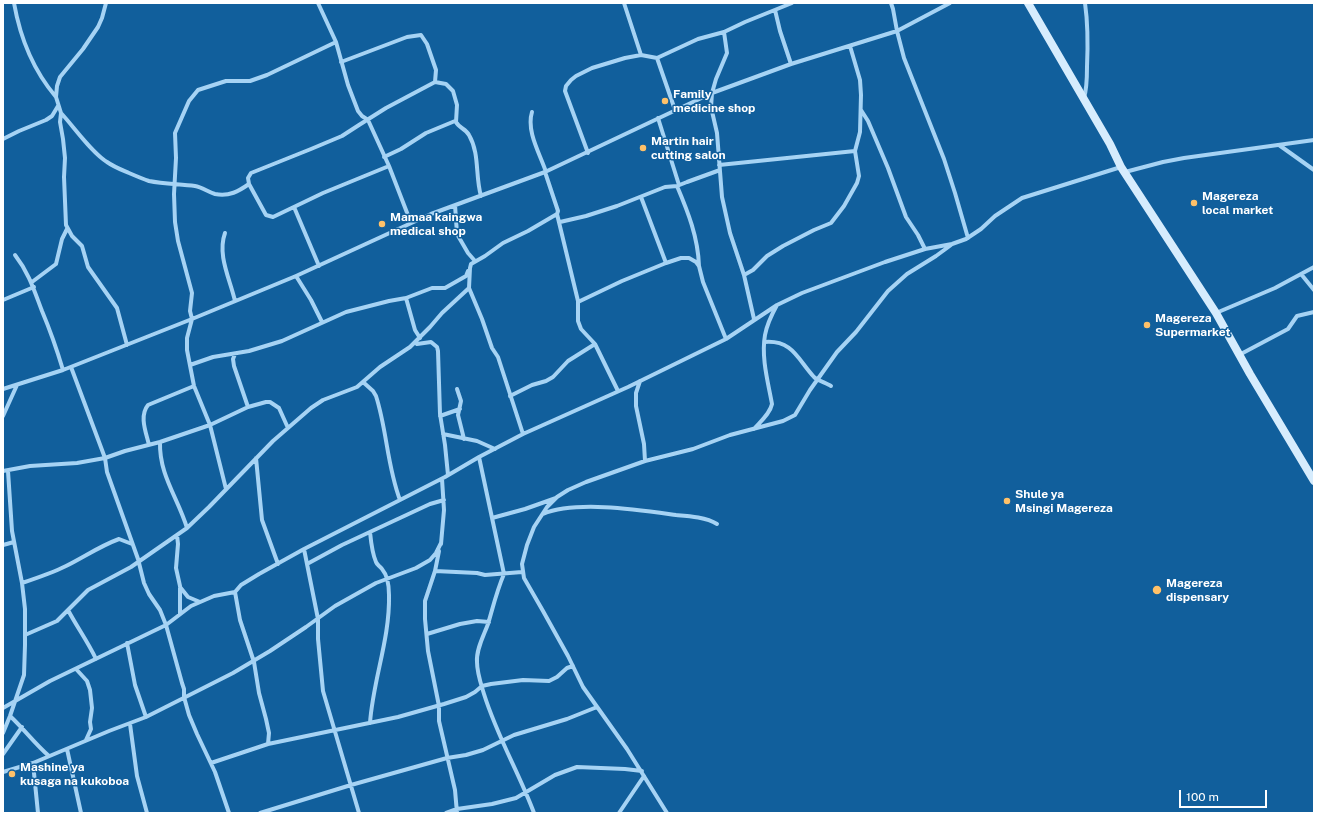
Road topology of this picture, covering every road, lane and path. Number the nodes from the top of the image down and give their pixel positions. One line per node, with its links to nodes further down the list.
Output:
1 (14, 3): 21 (street)
2 (106, 3): 21 (street)
3 (318, 3): 13 (street)
4 (624, 3): 15 (street)
5 (792, 3): 10 (street)
6 (891, 3): 11 (street)
7 (950, 3): 11 (street)
8 (1028, 3): 22 (street)
9 (1085, 3): 22 (street)
10 (775, 10): 12 (street); 18 (street)
11 (897, 31): 14 (street); 54 (street)
12 (724, 32): 16 (street); 20 (street)
13 (336, 42): 17 (street); 43 (street)
14 (850, 46): 18 (street); 24 (street)
15 (641, 55): 16 (street); 35 (street)
16 (657, 58): 25 (street)
17 (341, 62): 19 (street); 29 (street)
18 (791, 64): 20 (street)
19 (435, 82): 29 (street); 30 (street)
20 (712, 93): 25 (street); 38 (street)
21 (56, 97): 23 (street)
22 (1084, 101): 39 (street)
23 (58, 106): 27 (street); 31 (street)
24 (861, 109): 34 (street); 56 (street)
25 (675, 110): 28 (street)
26 (532, 112): 41 (street)
27 (61, 113): 43 (street); 52 (street)
28 (658, 118): 35 (street); 44 (street)
29 (368, 120): 36 (street); 42 (street)
30 (455, 121): 36 (street); 45 (street)
31 (3, 139)
32 (1314, 140): 33 (street)
33 (1279, 145): 39 (street); 40 (street)
34 (855, 151): 38 (street); 65 (street)
35 (588, 153): 41 (street)
36 (384, 157): 37 (street)
37 (389, 166): 48 (street); 51 (street)
38 (720, 168): 44 (street); 65 (street)
39 (1123, 170): 54 (street); 77 (street)
40 (1314, 170)
41 (545, 172): 45 (street); 49 (street)
42 (249, 184): 43 (street); 48 (street)
43 (175, 185): 78 (street)
44 (678, 185): 46 (street); 61 (street)
45 (480, 196): 47 (street)
46 (641, 197): 50 (street); 59 (street)
47 (455, 205): 51 (street); 58 (street)
48 (294, 207): 60 (street)
49 (557, 214): 50 (street); 58 (street)
50 (560, 222): 74 (street)
51 (411, 223): 60 (street)
52 (68, 229): 67 (street); 86 (street)
53 (226, 233): 73 (street)
54 (968, 238): 55 (street)
55 (952, 244): 56 (street); 92 (street)
56 (925, 249): 75 (street)
57 (15, 255): 67 (street)
58 (475, 261): 63 (street)
59 (666, 263): 61 (street); 74 (street)
60 (319, 266): 66 (street)
61 (699, 266): 82 (street)
62 (1314, 267): 64 (street)
63 (470, 268): 69 (street); 71 (street)
64 (1301, 274): 70 (street); 77 (street)
65 (744, 275): 79 (street)
66 (296, 276): 73 (street); 80 (street)
67 (32, 282): 68 (street)
68 (34, 287): 72 (street); 91 (street)
69 (469, 288): 81 (street); 101 (street)
70 (1314, 290)
71 (406, 298): 80 (street); 81 (street)
72 (3, 300)
73 (235, 301): 78 (street)
74 (578, 302): 85 (street)
75 (776, 305): 79 (street); 84 (street)
76 (1314, 312): 88 (street)
77 (1216, 313): 88 (street)
78 (192, 319): 86 (street); 89 (street)
79 (754, 319): 82 (street)
80 (322, 322): 87 (street)
81 (420, 338): 83 (street)
82 (726, 338): 93 (street)
83 (415, 342): 94 (street); 105 (street)
84 (765, 342): 92 (street); 108 (street)
85 (595, 344): 100 (street); 101 (street)
86 (127, 345): 90 (street)
87 (235, 354): 89 (street); 102 (street)
88 (1239, 355): 122 (street)
89 (190, 365): 96 (street)
90 (72, 366): 91 (street); 116 (street)
91 (63, 370): 95 (street)
92 (817, 379): 97 (street); 108 (street)
93 (640, 381): 100 (street); 118 (street)
94 (363, 382): 107 (street); 125 (street)
95 (17, 385): 98 (street); 104 (street)
96 (194, 386): 106 (street); 113 (street)
97 (831, 386)
98 (3, 389)
99 (457, 389): 103 (street)
100 (618, 392): 110 (street)
101 (510, 396): 110 (street)
102 (248, 407): 106 (street); 107 (street)
103 (460, 409): 105 (street); 111 (street)
104 (3, 416)
105 (440, 416): 109 (street)
106 (210, 425): 112 (street); 123 (street)
107 (288, 428): 117 (street)
108 (754, 429): 118 (street)
109 (444, 434): 111 (street); 120 (street)
110 (523, 434): 114 (street)
111 (464, 439): 114 (street)
112 (160, 442): 113 (street); 130 (street)
113 (149, 444): 116 (street)
114 (494, 449): 115 (street)
115 (479, 457): 120 (street); 128 (street)
116 (105, 458): 119 (street); 136 (street)
117 (256, 458): 123 (street); 139 (street)
118 (645, 460): 124 (street)
119 (5, 471): 133 (street)
120 (448, 475): 121 (street)
121 (442, 478): 125 (street); 126 (street)
122 (1314, 481)
123 (226, 490): 130 (street)
124 (557, 497): 127 (street); 128 (street)
125 (400, 500): 137 (street)
126 (444, 500): 131 (street); 134 (street)
127 (543, 514): 129 (street); 142 (street)
128 (492, 518): 143 (street)
129 (717, 524)
130 (187, 528): 132 (street)
131 (370, 532): 140 (street); 144 (street)
132 (176, 535): 138 (street); 146 (street)
133 (14, 542): 135 (street); 145 (street)
134 (441, 543): 141 (street); 144 (street)
135 (3, 545)
136 (132, 545): 138 (street); 145 (street)
137 (304, 549): 139 (street); 140 (street)
138 (139, 562): 149 (street); 153 (street)
139 (278, 564): 147 (street)
140 (307, 564): 151 (street)
141 (436, 572): 143 (street); 154 (street)
142 (522, 572): 143 (street); 159 (street)
143 (504, 574): 152 (street)
144 (387, 578): 151 (street); 169 (street)
145 (22, 584): 155 (street)
146 (180, 586): 148 (street); 150 (street)
147 (235, 592): 148 (street); 158 (street)
148 (200, 602): 150 (street)
149 (68, 610): 155 (street); 157 (street)
150 (180, 614): 153 (street)
151 (318, 619): 158 (street); 172 (street)
152 (489, 622): 154 (street); 161 (street)
153 (166, 625): 156 (street); 162 (street)
154 (427, 634): 164 (street)
155 (25, 635): 163 (street)
156 (127, 643): 157 (street); 168 (street)
157 (96, 659): 160 (street)
158 (254, 662): 162 (street); 176 (street)
159 (574, 666): 161 (street); 165 (street)
160 (76, 669): 163 (street); 174 (street)
161 (482, 686): 164 (street); 175 (street)
162 (184, 697): 168 (street); 182 (street)
163 (14, 701): 166 (street); 167 (street)
164 (439, 706): 169 (street); 180 (street)
165 (597, 707): 175 (street); 183 (street)
166 (3, 708)
167 (10, 716): 171 (street); 173 (street)
168 (146, 717): 170 (street)
169 (370, 723): 172 (street)
170 (130, 724): 174 (street); 191 (street)
171 (22, 727): 178 (street); 179 (street)
172 (334, 730): 176 (street); 186 (street)
173 (3, 733)
174 (86, 740): 177 (street)
175 (502, 742): 180 (street); 187 (street)
176 (268, 744): 182 (street)
177 (67, 749): 179 (street); 190 (street)
178 (3, 754)
179 (49, 756): 181 (street)
180 (448, 758): 186 (street); 188 (street)
181 (33, 762): 184 (street); 189 (street)
182 (211, 763): 192 (street)
183 (642, 771): 185 (street); 187 (street)
184 (3, 772)
185 (644, 776): 197 (street); 198 (street)
186 (351, 785): 193 (street); 194 (street)
187 (526, 792): 188 (street); 196 (street)
188 (457, 811): 195 (street)
189 (38, 813)
190 (81, 813)
191 (147, 813)
192 (229, 813)
193 (260, 813)
194 (360, 813)
195 (446, 813)
196 (534, 813)
197 (619, 813)
198 (667, 813)

